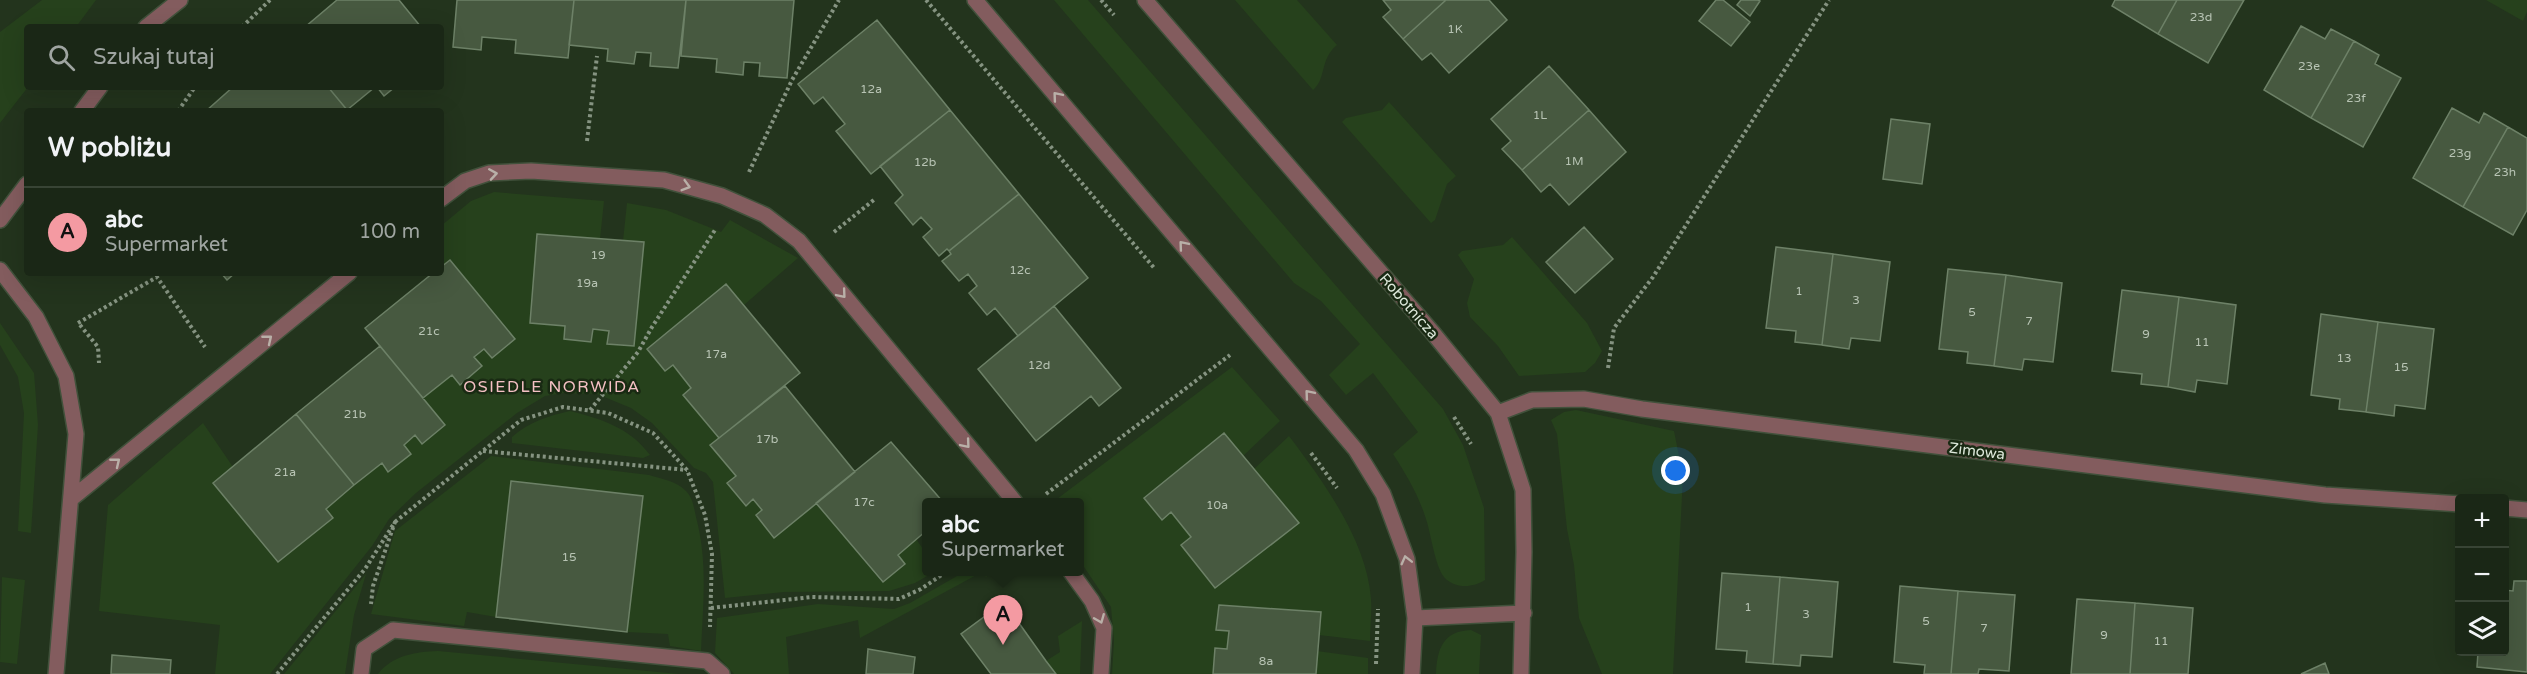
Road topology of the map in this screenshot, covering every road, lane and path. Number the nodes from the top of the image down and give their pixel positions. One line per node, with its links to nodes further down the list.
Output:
1 (180, 0): 10 (street)
2 (270, 0): 11 (path)
3 (839, 0): 21 (path)
4 (926, 0): 26 (path)
5 (975, 0): 51 (street, one-way to 5)
6 (1101, 0): 9 (path)
7 (1145, 0): 33 (street, Robotnicza)
8 (1829, 0): 30 (path)
9 (1116, 18)
10 (150, 24)
11 (245, 24)
12 (597, 56): 17 (path)
13 (98, 90): 15 (street)
14 (193, 90): 16 (path)
15 (84, 108)
16 (180, 108)
17 (583, 174): 19 (street, one-way to 17); 21 (street, one-way to 21)
18 (24, 188): 22 (street)
19 (444, 197)
20 (875, 199): 23 (path)
21 (734, 202): 23 (street); 31 (path)
22 (0, 220)
23 (807, 252): 40 (street, one-way to 40)
24 (0, 270): 41 (street)
25 (345, 276): 41 (street, one-way to 25)
26 (1162, 278)
27 (1222, 346): 28 (path)
28 (1230, 355): 29 (path); 39 (path)
29 (1237, 363)
30 (1603, 402): 33 (street, Zimowa); 42 (street, Zimowa)
31 (590, 410): 36 (path); 37 (path)
32 (1451, 410): 35 (path)
33 (1498, 413): 50 (street, Robotnicza)
34 (1308, 449): 38 (path)
35 (1475, 450)
36 (483, 451): 37 (path); 45 (path)
37 (687, 470): 49 (path)
38 (1341, 494)
39 (1044, 495)
40 (1012, 498)
41 (71, 499): 54 (street)
42 (2455, 504)
43 (2509, 508): 44 (street)
44 (2527, 510)
45 (395, 522): 52 (path); 55 (path)
46 (940, 576): 49 (path)
47 (1074, 576): 58 (street, one-way to 58)
48 (1378, 598): 59 (path)
49 (711, 608): 53 (path)
50 (1524, 613): 51 (street); 61 (street, Robotnicza)
51 (1415, 618): 60 (street)
52 (364, 649): 53 (street); 56 (street)
53 (707, 661): 57 (street)
54 (56, 674)
55 (277, 674)
56 (361, 674)
57 (722, 674)
58 (1101, 674)
59 (1376, 674)
60 (1412, 674)
61 (1521, 674)

